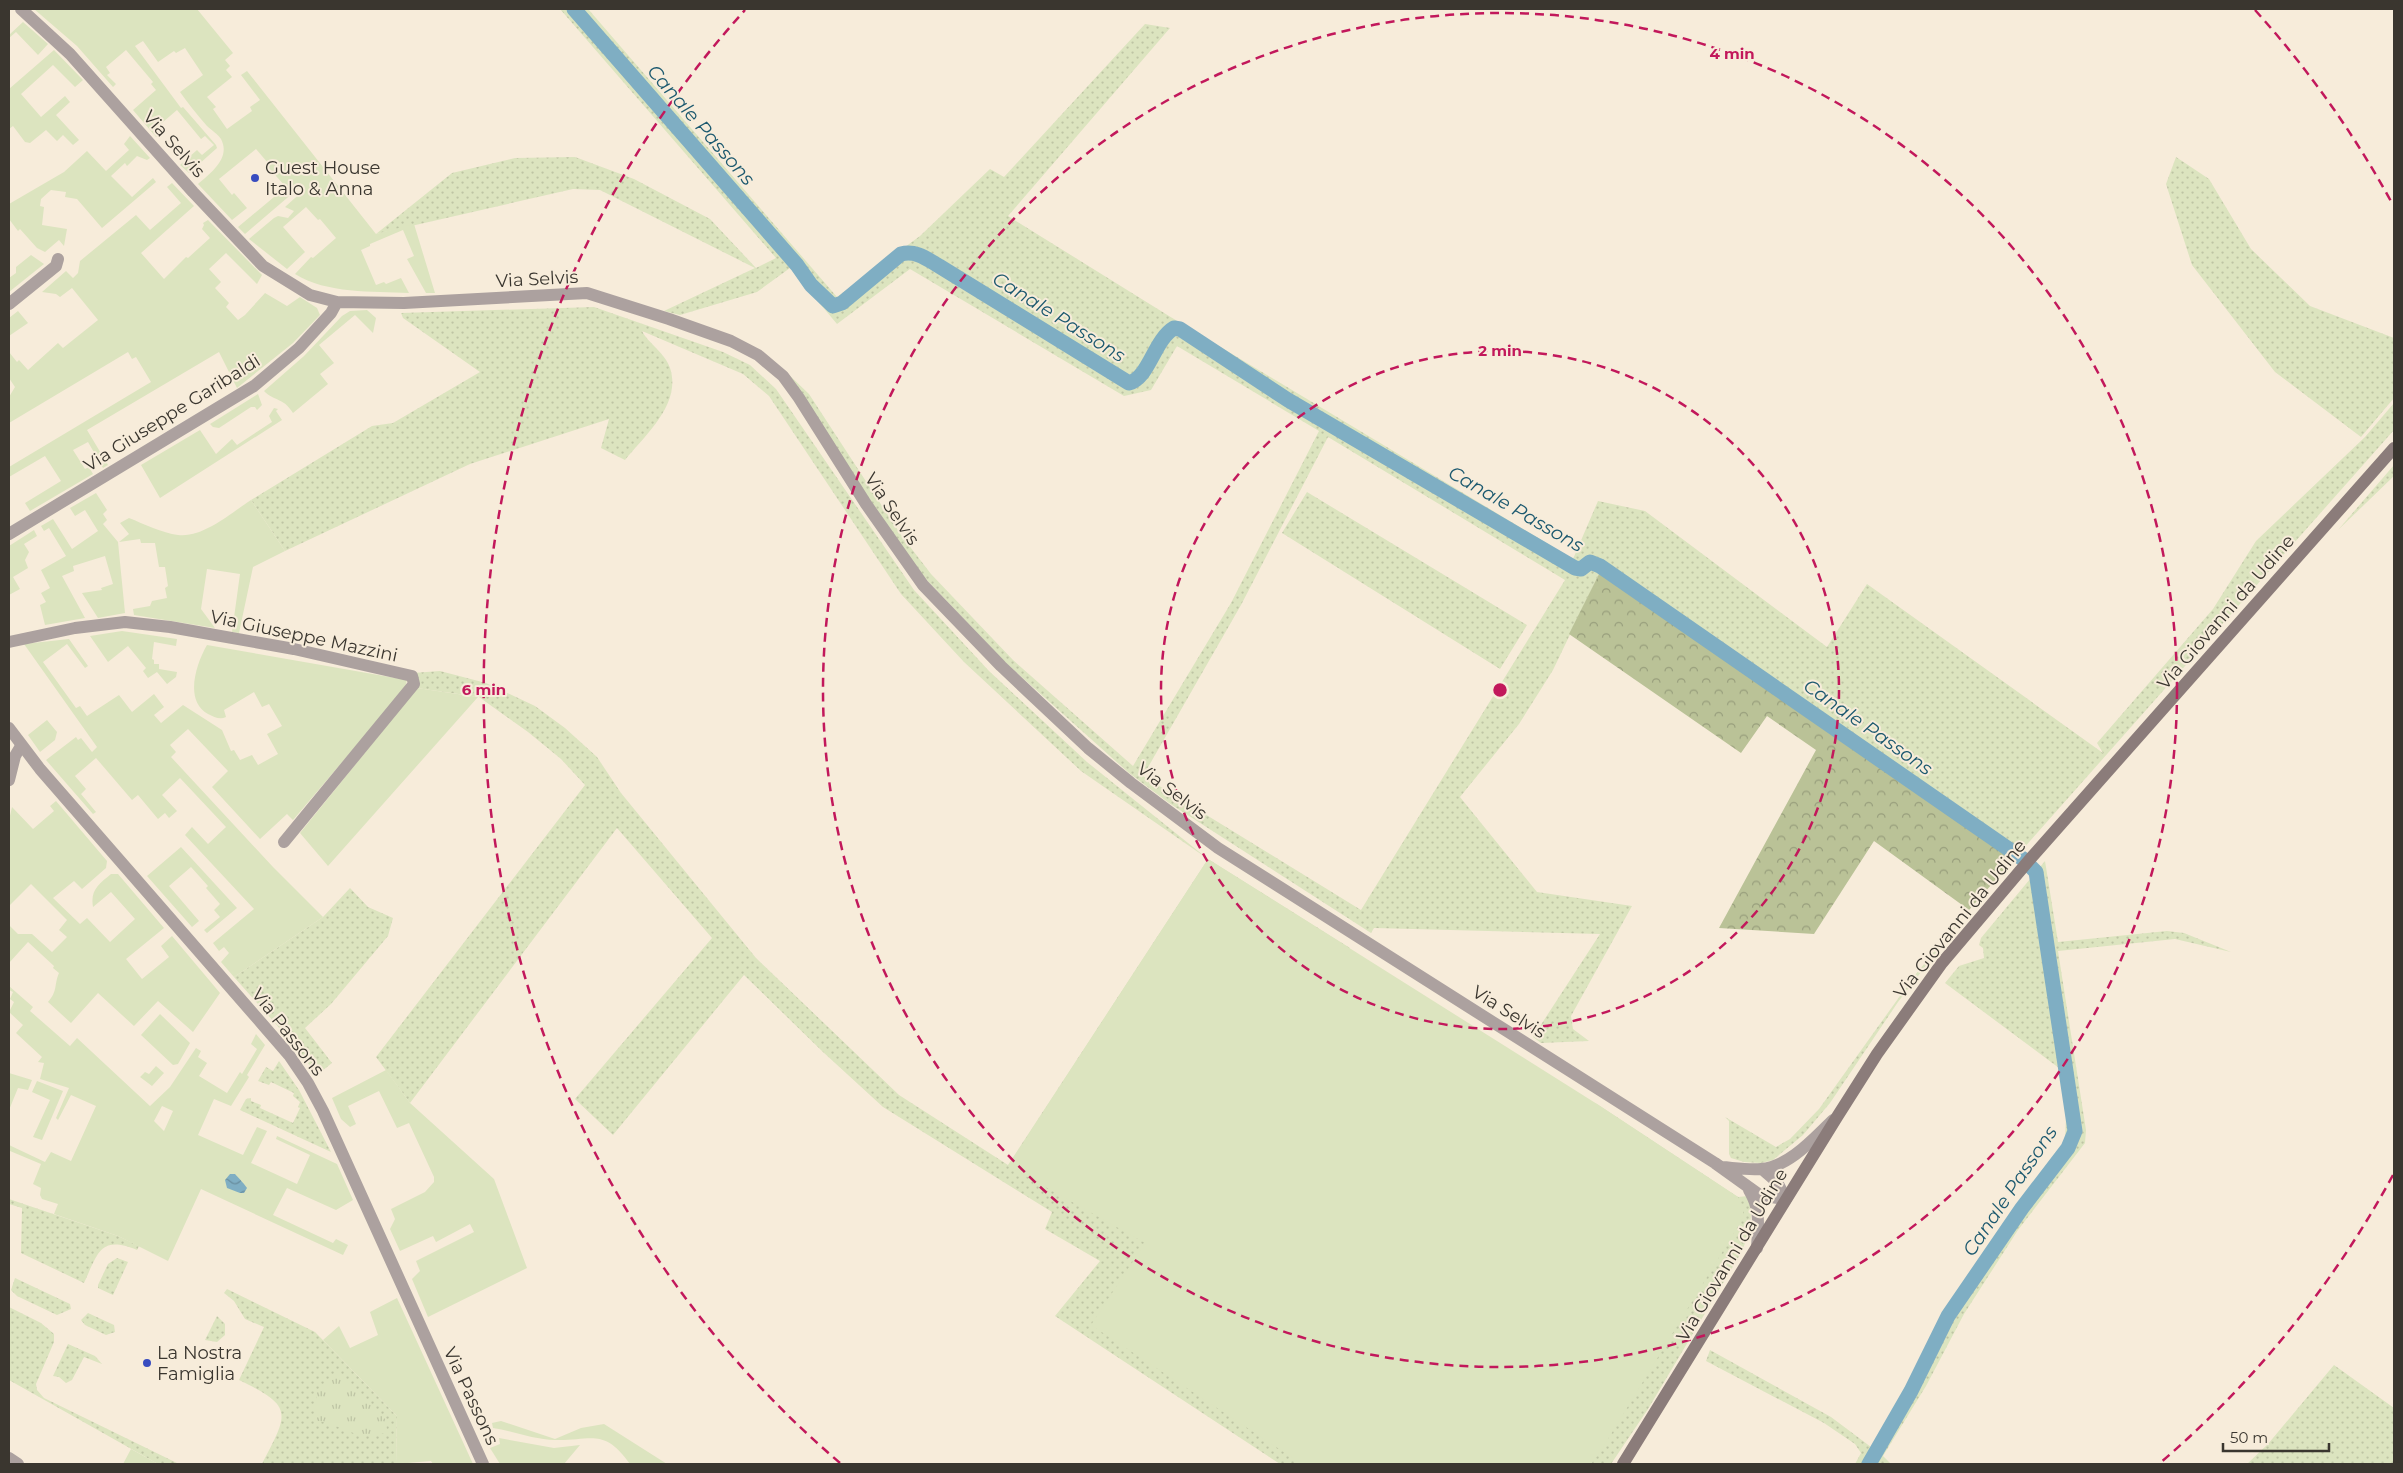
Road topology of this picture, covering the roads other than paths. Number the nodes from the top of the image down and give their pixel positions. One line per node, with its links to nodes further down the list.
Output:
1 (21, 9): 3 (street, Via Selvis)
2 (58, 259): 4 (street)
3 (337, 302): 6 (street, Via Giuseppe Garibaldi); 13 (street, Via Selvis)
4 (9, 304)
5 (2394, 448): 12 (main road, Via Giovanni da Udine)
6 (9, 534)
7 (9, 642): 11 (street, Via Giuseppe Mazzini)
8 (9, 728): 9 (street, Via Passons)
9 (21, 746): 10 (street); 20 (street, Via Passons)
10 (9, 780)
11 (284, 842)
12 (1837, 1117): 14 (street, Via Selvis); 16 (main road, Via Giovanni da Udine)
13 (1722, 1167): 14 (street, Via Selvis); 15 (street, Via Selvis)
14 (1762, 1169): 16 (street)
15 (1748, 1188): 16 (street, Via Selvis); 17 (street, Via Selvis)
16 (1786, 1199): 17 (main road, Via Giovanni da Udine)
17 (1757, 1248): 21 (main road, Via Giovanni da Udine)
18 (9, 1458): 19 (street)
19 (18, 1464)
20 (483, 1464)
21 (1623, 1464)

